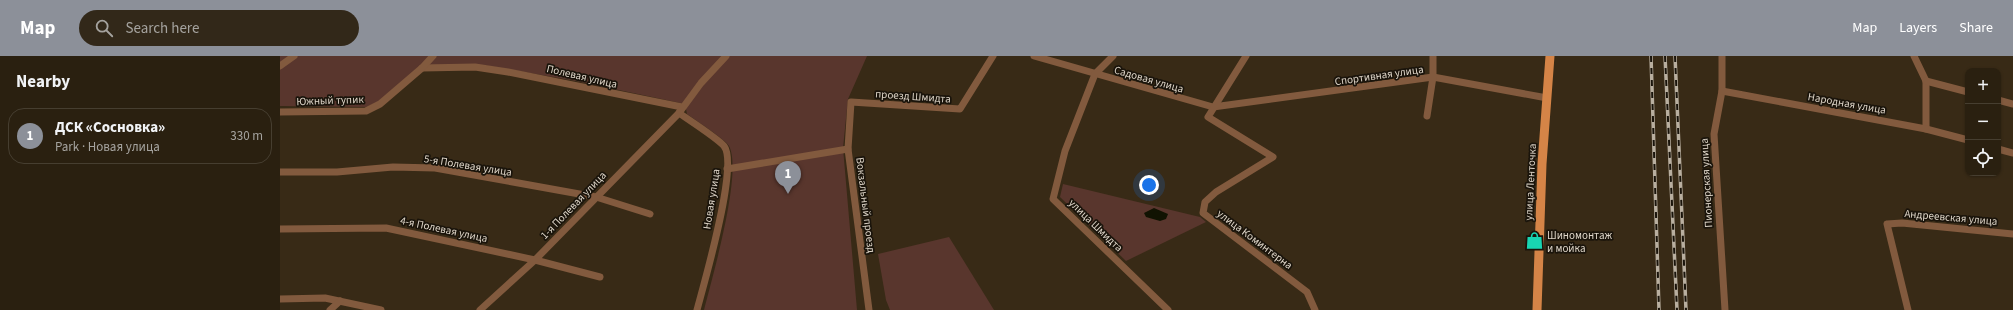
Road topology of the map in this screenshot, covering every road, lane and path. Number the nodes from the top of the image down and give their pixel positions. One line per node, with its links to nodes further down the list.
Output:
1 (294, 56): 12 (street)
2 (433, 56): 13 (street, Южный тупик)
3 (726, 56): 25 (street, 1-я Полевая улица)
4 (993, 56): 21 (street, проезд Шмидта)
5 (1034, 56): 14 (street, Садовая улица)
6 (1113, 56): 14 (street, улица Шмидта)
7 (1246, 56): 23 (street)
8 (1432, 56): 15 (street)
9 (1550, 56): 19 (main road, улица Ленточка)
10 (1722, 56): 17 (street, Пионерская улица)
11 (1914, 56): 16 (street)
12 (280, 66)
13 (422, 68): 24 (street, Южный тупик); 25 (street, Полевая улица)
14 (1095, 74): 23 (street, Садовая улица); 47 (street, улица Шмидта)
15 (1433, 77): 19 (street, Спортивная улица); 23 (street, Спортивная улица); 26 (street)
16 (1926, 81): 18 (street); 27 (street)
17 (1722, 91): 27 (street, Народная улица); 50 (street, Пионерская улица)
18 (1965, 91)
19 (1547, 98): 49 (main road, улица Ленточка)
20 (2001, 101): 22 (street)
21 (851, 102): 29 (street, Вокзальный проезд)
22 (2013, 104)
23 (1213, 107): 48 (street, улица Коминтерна)
24 (280, 112)
25 (679, 113): 32 (street, Новая улица); 34 (street, 1-я Полевая улица)
26 (1427, 116)
27 (1926, 128): 28 (street, Народная улица)
28 (1965, 139)
29 (848, 149): 32 (street); 46 (street, Вокзальный проезд)
30 (2001, 150): 31 (street)
31 (2013, 153)
32 (727, 169): 45 (street, Новая улица)
33 (280, 172): 34 (street, 5-я Полевая улица)
34 (596, 198): 35 (street, 5-я Полевая улица); 38 (street, 1-я Полевая улица)
35 (650, 214)
36 (280, 229): 38 (street, 4-я Полевая улица)
37 (2013, 234): 51 (street, Андреевская улица)
38 (535, 260): 39 (street, 4-я Полевая улица); 44 (street, 1-я Полевая улица)
39 (600, 276)
40 (280, 298): 41 (street)
41 (340, 301): 42 (street); 43 (street)
42 (330, 310)
43 (381, 310)
44 (480, 310)
45 (697, 310)
46 (869, 310)
47 (1168, 310)
48 (1315, 310)
49 (1537, 310)
50 (1725, 310)
51 (1908, 310)

